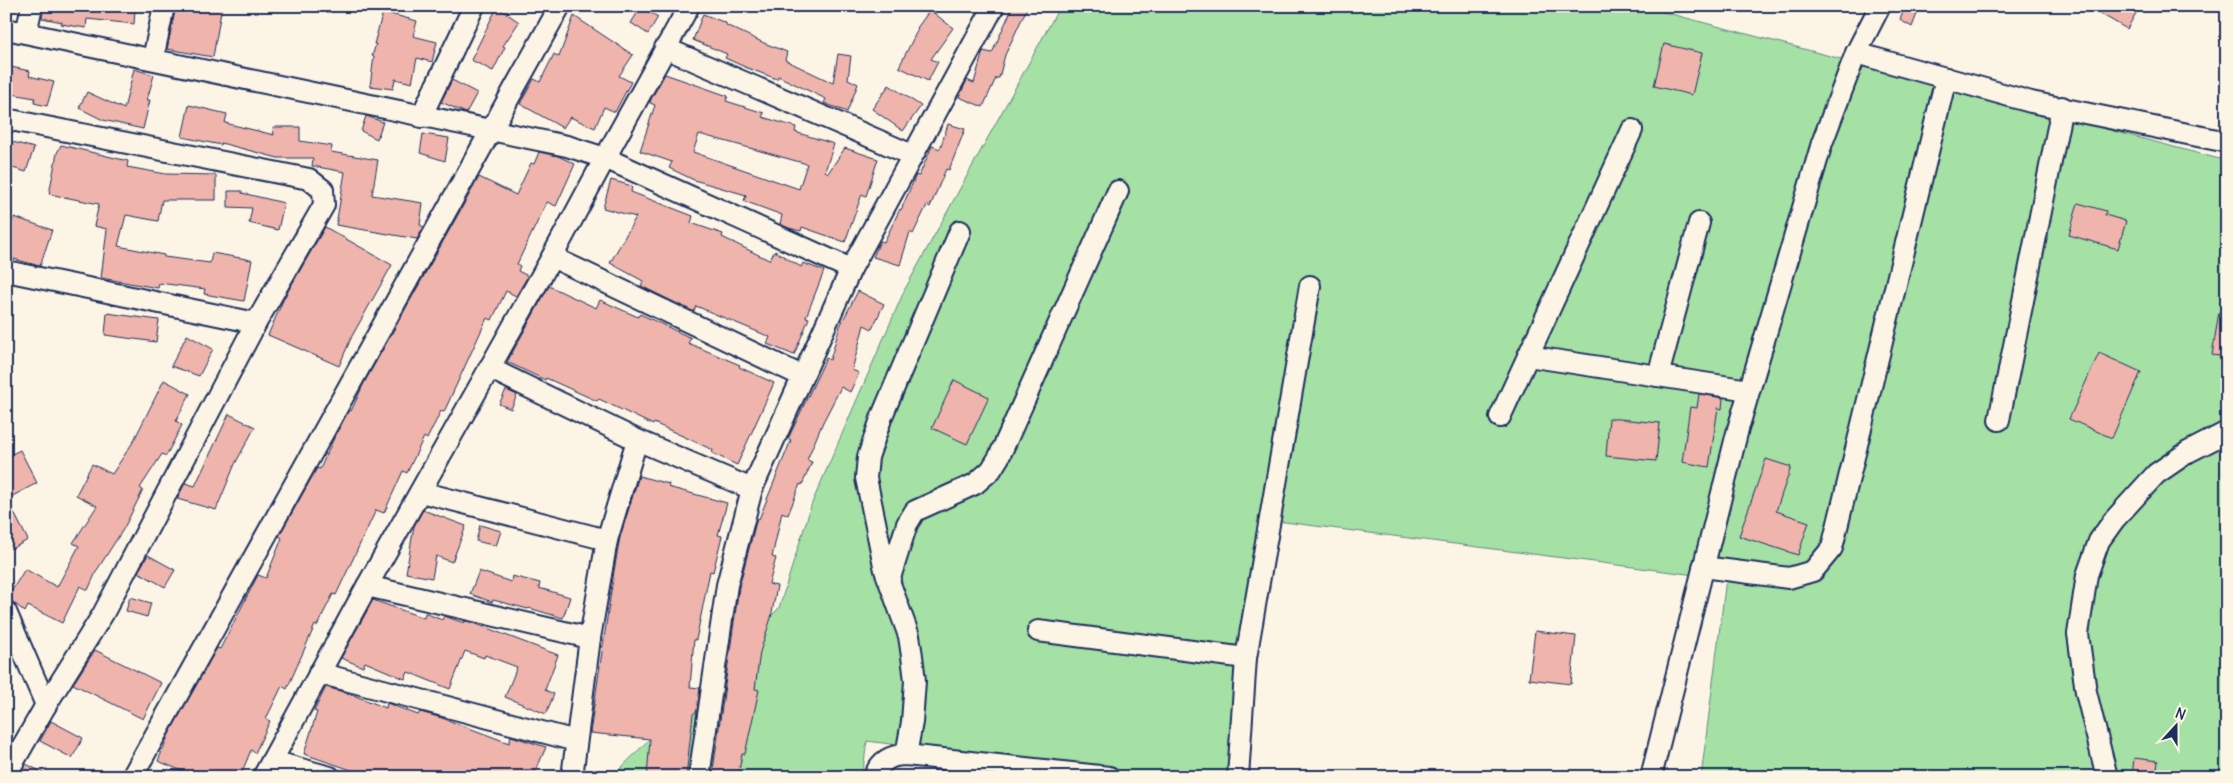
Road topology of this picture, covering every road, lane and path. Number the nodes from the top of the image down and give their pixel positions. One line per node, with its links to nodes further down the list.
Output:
1 (32, 6): 9 (street)
2 (164, 6): 12 (street)
3 (560, 6): 17 (street)
4 (689, 6): 10 (street)
5 (994, 6): 20 (street)
6 (1880, 6): 11 (street)
7 (468, 7): 15 (street)
8 (6, 29): 9 (street)
9 (26, 33): 12 (street)
10 (665, 48): 20 (street); 21 (street)
11 (1856, 53): 13 (street); 34 (street)
12 (153, 59): 15 (street)
13 (1946, 78): 14 (street); 42 (street)
14 (2062, 107): 19 (street); 36 (street)
15 (420, 117): 17 (street)
16 (6, 119): 29 (street)
17 (492, 130): 21 (street); 55 (street)
18 (1632, 130): 30 (street)
19 (2227, 142)
20 (912, 155): 26 (street)
21 (605, 158): 25 (street); 26 (street)
22 (1118, 191): 43 (street)
23 (1699, 223): 33 (street)
24 (960, 231): 43 (street)
25 (552, 257): 31 (street); 32 (street)
26 (851, 269): 32 (street)
27 (6, 271): 29 (street)
28 (1310, 286): 48 (street)
29 (256, 323): 50 (street)
30 (1528, 356): 33 (street); 35 (street)
31 (489, 368): 38 (street); 40 (street)
32 (802, 376): 39 (street)
33 (1658, 376): 34 (street)
34 (1749, 390): 42 (street)
35 (1500, 417)
36 (1999, 420)
37 (2227, 432): 63 (street)
38 (637, 440): 39 (street); 41 (street)
39 (752, 489): 58 (street)
40 (421, 492): 41 (street); 44 (street)
41 (607, 540): 47 (street)
42 (1703, 567): 62 (street)
43 (889, 581): 52 (street)
44 (367, 586): 47 (street); 49 (street)
45 (6, 612): 50 (street)
46 (1038, 631): 48 (street)
47 (590, 638): 51 (street)
48 (1246, 658): 61 (street)
49 (319, 673): 51 (street); 53 (street)
50 (46, 705): 54 (street)
51 (576, 740): 57 (street)
52 (906, 755): 59 (street); 60 (street)
53 (267, 769): 56 (street)
54 (6, 775)
55 (132, 777)
56 (330, 777)
57 (572, 777)
58 (698, 777)
59 (874, 777)
60 (1109, 777)
61 (1238, 777)
62 (1651, 777)
63 (2107, 777)

